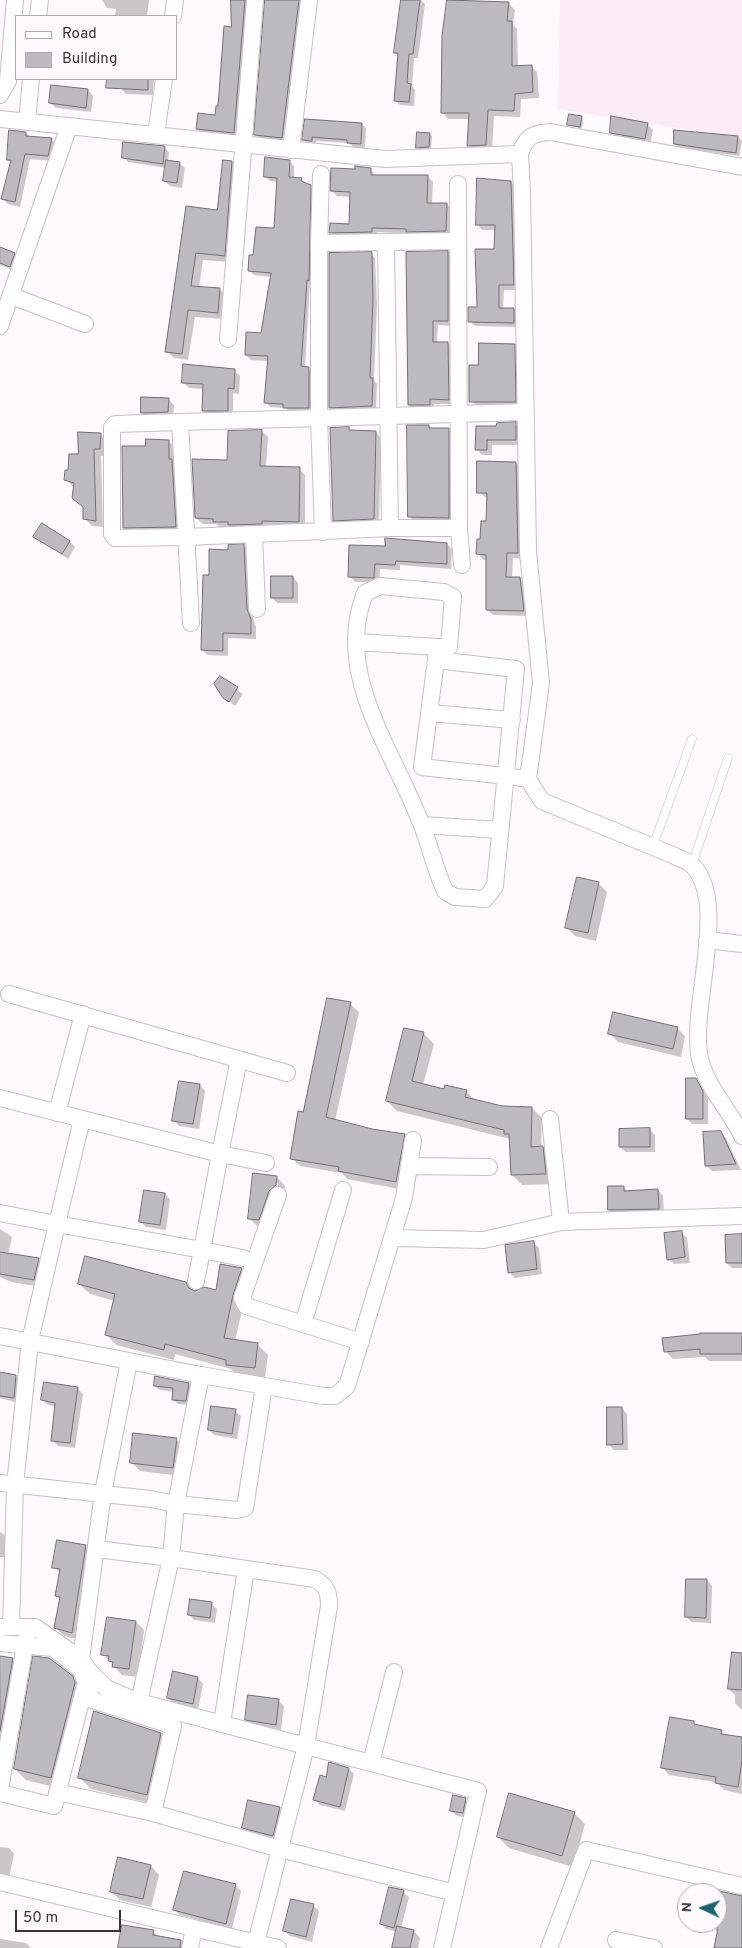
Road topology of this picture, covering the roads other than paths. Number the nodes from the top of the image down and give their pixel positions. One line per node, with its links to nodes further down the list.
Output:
1 (15, 0): 10 (street)
2 (40, 0): 6 (street)
3 (175, 0): 7 (street)
4 (255, 0): 15 (street)
5 (308, 0): 16 (street)
6 (38, 15)
7 (173, 15)
8 (31, 80): 12 (street)
9 (164, 80): 14 (street)
10 (0, 95)
11 (0, 119): 12 (street)
12 (27, 121): 13 (street)
13 (69, 126): 14 (street); 24 (street)
14 (156, 134): 15 (street)
15 (243, 145): 16 (street); 27 (street)
16 (291, 150): 17 (street)
17 (520, 154): 18 (street); 29 (street)
18 (742, 167)
19 (321, 174): 22 (street)
20 (458, 184): 21 (street)
21 (458, 241): 23 (street); 28 (street)
22 (318, 243): 23 (street); 31 (street)
23 (386, 243): 30 (street)
24 (12, 296): 25 (street); 26 (street)
25 (85, 324)
26 (0, 326)
27 (228, 339)
28 (460, 412): 29 (street); 30 (street); 34 (street)
29 (524, 412): 44 (street)
30 (388, 416): 31 (street); 33 (street)
31 (319, 418): 32 (street); 35 (street)
32 (180, 422): 37 (street); 37 (street)
33 (390, 528): 34 (street); 35 (street)
34 (459, 528): 38 (street)
35 (323, 532): 36 (street)
36 (254, 535): 37 (street); 39 (street)
37 (188, 537): 40 (street)
38 (462, 566)
39 (258, 609)
40 (190, 623)
41 (356, 642): 42 (street); 42 (street); 52 (street)
42 (436, 653): 43 (street); 45 (street)
43 (516, 669): 44 (street); 46 (street)
44 (540, 676): 51 (street)
45 (430, 713): 46 (street); 49 (street)
46 (512, 720): 50 (street)
47 (692, 740): 55 (lane)
48 (728, 758): 56 (lane)
49 (422, 767): 50 (street); 52 (street)
50 (504, 776): 51 (street); 54 (street)
51 (528, 779): 55 (street)
52 (402, 781): 53 (street)
53 (422, 825): 54 (street); 54 (street)
54 (500, 830)
55 (652, 846): 56 (street)
56 (692, 865): 57 (street)
57 (707, 940): 58 (street); 67 (street)
58 (742, 944)
59 (8, 994): 60 (street)
60 (83, 1014): 61 (street); 64 (street)
61 (239, 1059): 62 (street); 69 (street)
62 (287, 1073)
63 (0, 1098): 64 (street)
64 (57, 1113): 65 (street)
65 (82, 1119): 69 (street); 78 (street)
66 (550, 1119): 77 (street)
67 (742, 1136)
68 (413, 1140): 71 (street)
69 (220, 1154): 70 (street); 80 (street)
70 (266, 1163)
71 (410, 1166): 72 (street); 79 (street)
72 (489, 1167)
73 (343, 1190): 83 (street)
74 (278, 1195): 83 (street)
75 (0, 1213): 78 (street)
76 (742, 1216): 77 (street)
77 (561, 1222): 79 (street)
78 (57, 1224): 80 (street); 85 (street)
79 (392, 1238): 86 (street)
80 (202, 1250): 81 (street); 82 (street)
81 (243, 1258)
82 (196, 1281)
83 (303, 1324): 86 (street)
84 (0, 1336): 85 (street)
85 (30, 1341): 87 (street); 90 (street)
86 (361, 1342): 89 (street)
87 (129, 1361): 88 (street); 91 (street)
88 (201, 1375): 89 (street); 92 (street)
89 (264, 1386): 92 (street)
90 (7, 1484): 91 (street); 96 (street)
91 (103, 1493): 92 (street); 93 (street)
92 (176, 1504): 94 (street)
93 (96, 1549): 94 (street); 100 (street)
94 (171, 1558): 95 (street); 102 (street)
95 (246, 1569): 103 (street); 104 (street)
96 (5, 1627): 97 (street)
97 (28, 1627): 99 (street); 100 (street)
98 (0, 1643): 99 (street)
99 (27, 1644): 100 (street); 106 (street)
100 (85, 1672): 102 (street); 107 (street); 109 (street)
101 (394, 1672): 105 (street)
102 (139, 1702): 103 (street)
103 (222, 1723): 104 (street)
104 (306, 1746): 105 (street); 110 (street)
105 (371, 1763): 113 (street)
106 (0, 1789)
107 (57, 1792): 108 (street); 109 (street)
108 (0, 1793)
109 (153, 1813): 110 (street)
110 (280, 1849): 113 (street); 116 (street)
111 (0, 1882): 114 (street)
112 (742, 1886): 120 (street)
113 (455, 1893): 119 (street)
114 (194, 1928): 116 (street); 117 (street)
115 (616, 1940): 121 (street)
116 (256, 1943): 118 (street)
117 (190, 1948)
118 (278, 1948)
119 (442, 1948)
120 (549, 1948)
121 (654, 1948)

